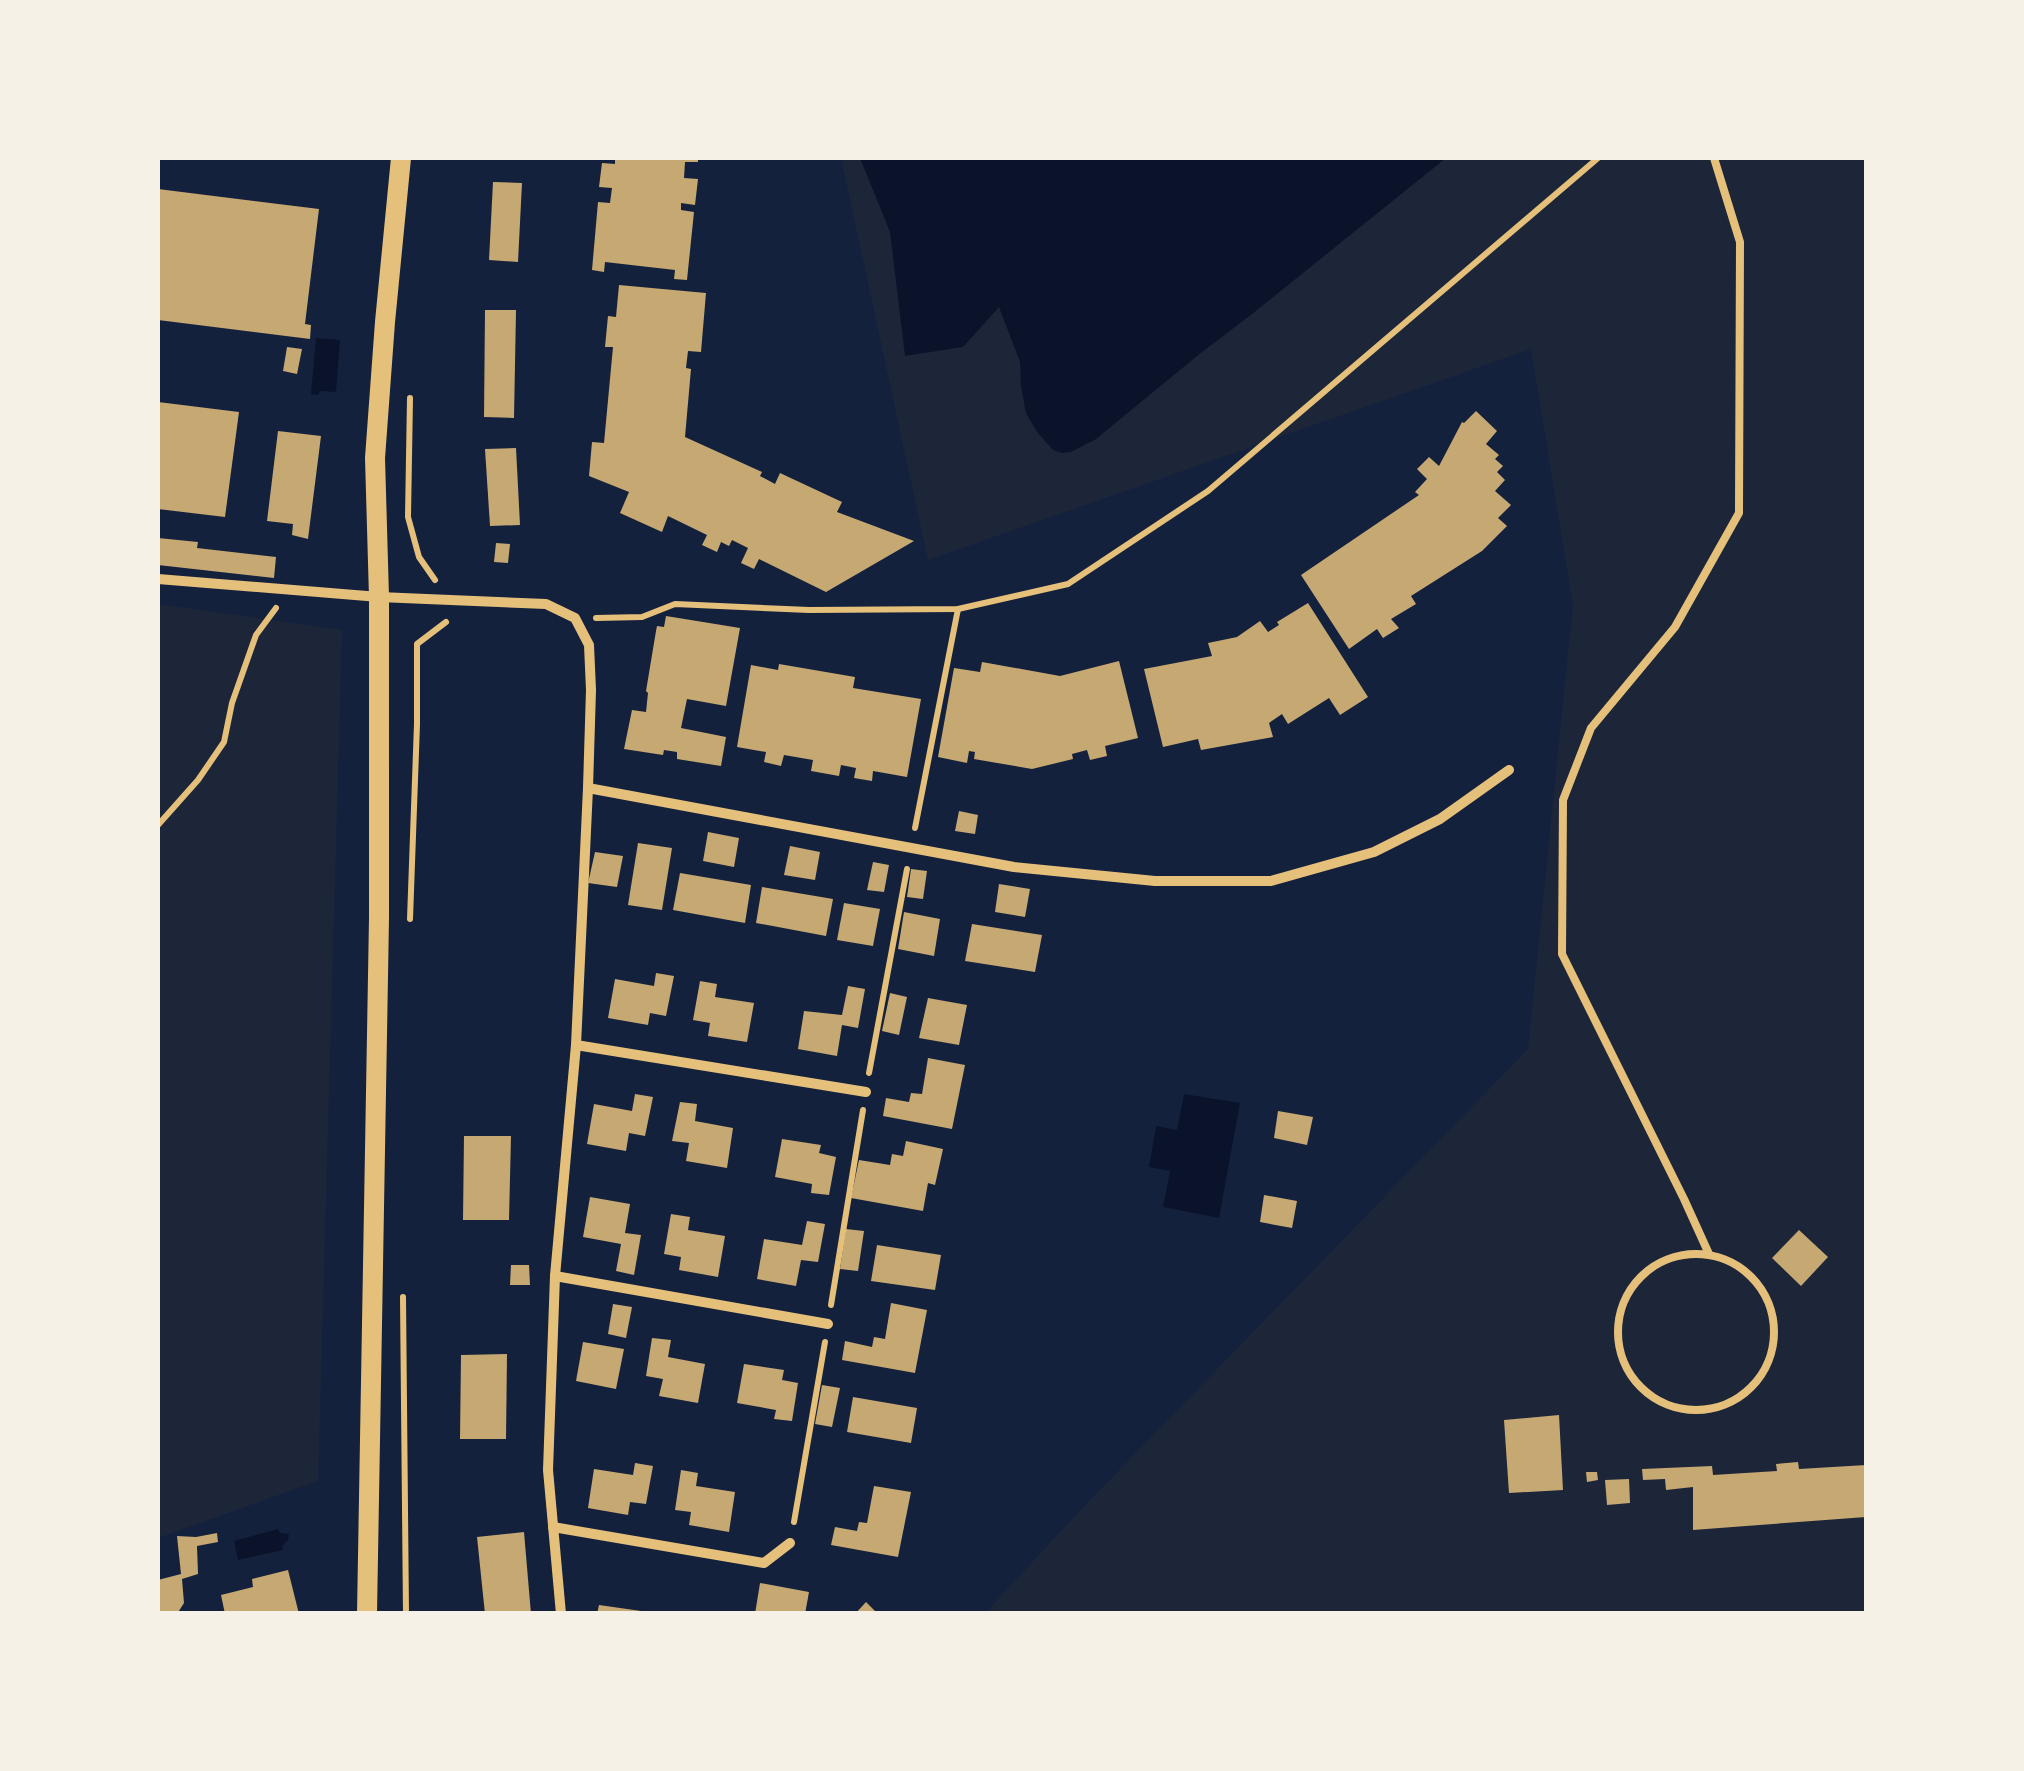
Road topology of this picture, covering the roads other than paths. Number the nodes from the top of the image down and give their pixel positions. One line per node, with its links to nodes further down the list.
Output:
1 (401, 158): 4 (main road)
2 (1714, 158): 9 (lane)
3 (158, 579): 4 (street)
4 (379, 598): 6 (street); 14 (main road)
5 (1509, 770): 6 (street)
6 (588, 788): 7 (street)
7 (576, 1045): 8 (street); 10 (street)
8 (866, 1092)
9 (1709, 1254): 9 (lane)
10 (556, 1276): 11 (street); 12 (street)
11 (828, 1324)
12 (553, 1527): 13 (street); 15 (street)
13 (790, 1543)
14 (367, 1614)
15 (561, 1614)

